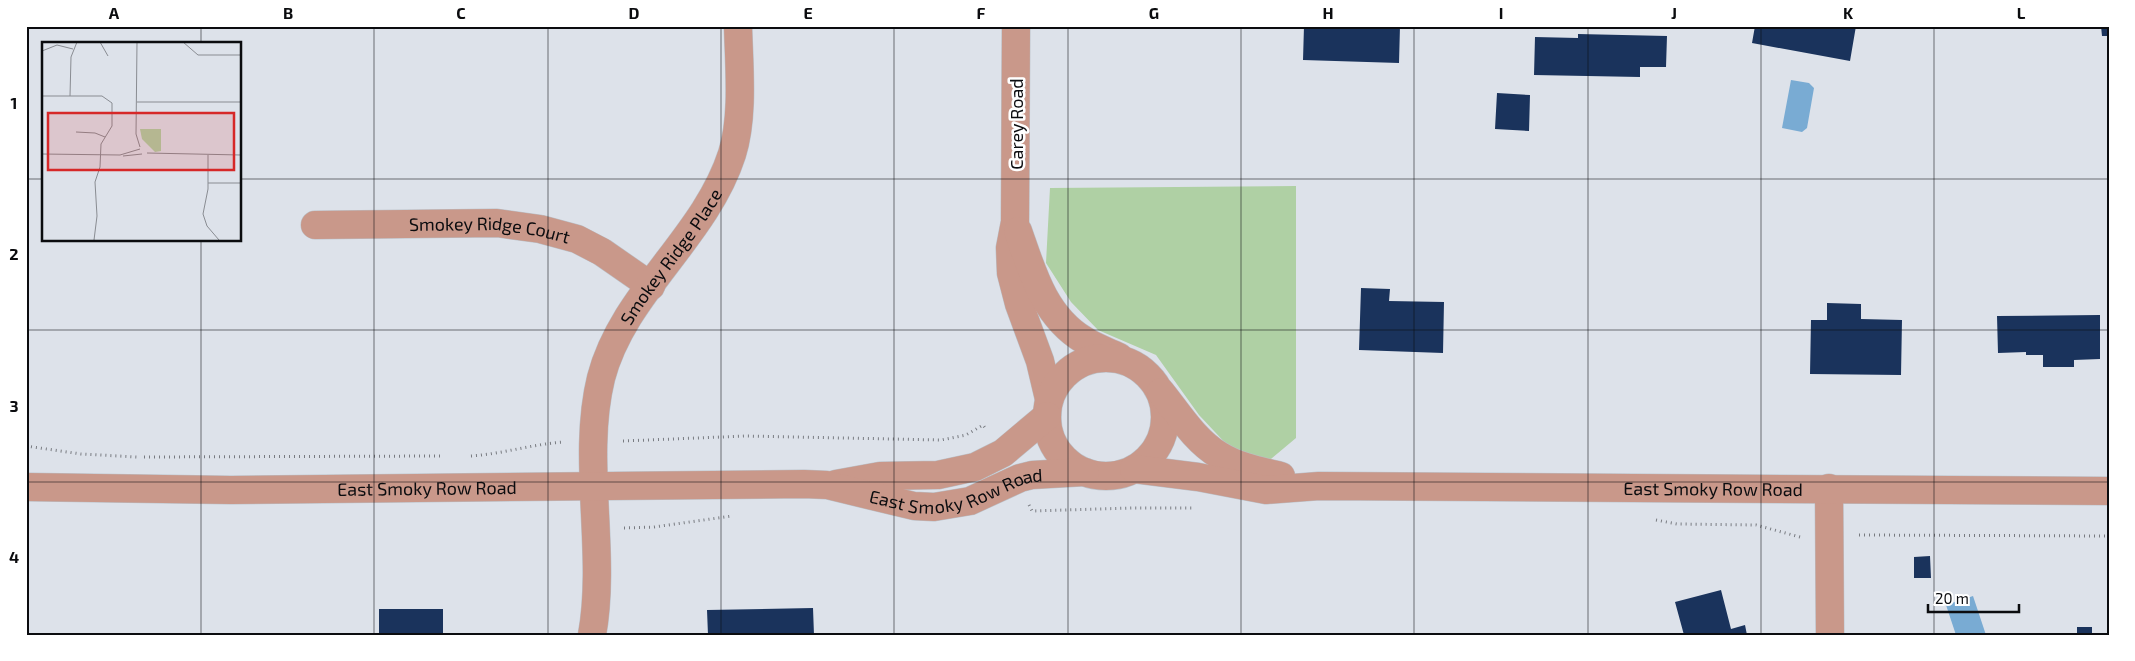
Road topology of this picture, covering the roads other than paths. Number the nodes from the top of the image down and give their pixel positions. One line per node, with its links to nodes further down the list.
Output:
1 (738, 26): 5 (street, Smokey Ridge Place)
2 (1016, 26): 3 (street, Carey Road)
3 (1015, 222): 6 (street, Carey Road); 8 (street, Carey Road)
4 (315, 225): 5 (street, Smokey Ridge Court)
5 (651, 286): 12 (street, Smokey Ridge Place)
6 (1130, 362): 7 (street); 8 (street)
7 (1158, 388): 9 (street); 13 (street, East Smoky Row Road)
8 (1048, 408): 10 (street); 11 (street, East Smoky Row Road)
9 (1134, 469): 10 (street); 13 (street, East Smoky Row Road)
10 (1085, 472): 11 (street, East Smoky Row Road)
11 (827, 485): 12 (street, East Smoky Row Road)
12 (594, 486): 14 (street, East Smoky Row Road); 17 (street, Smokey Ridge Place)
13 (1319, 486): 15 (street, East Smoky Row Road)
14 (26, 487)
15 (1828, 488): 16 (street, East Smoky Row Road); 18 (street)
16 (2109, 491)
17 (592, 635)
18 (1830, 635)

